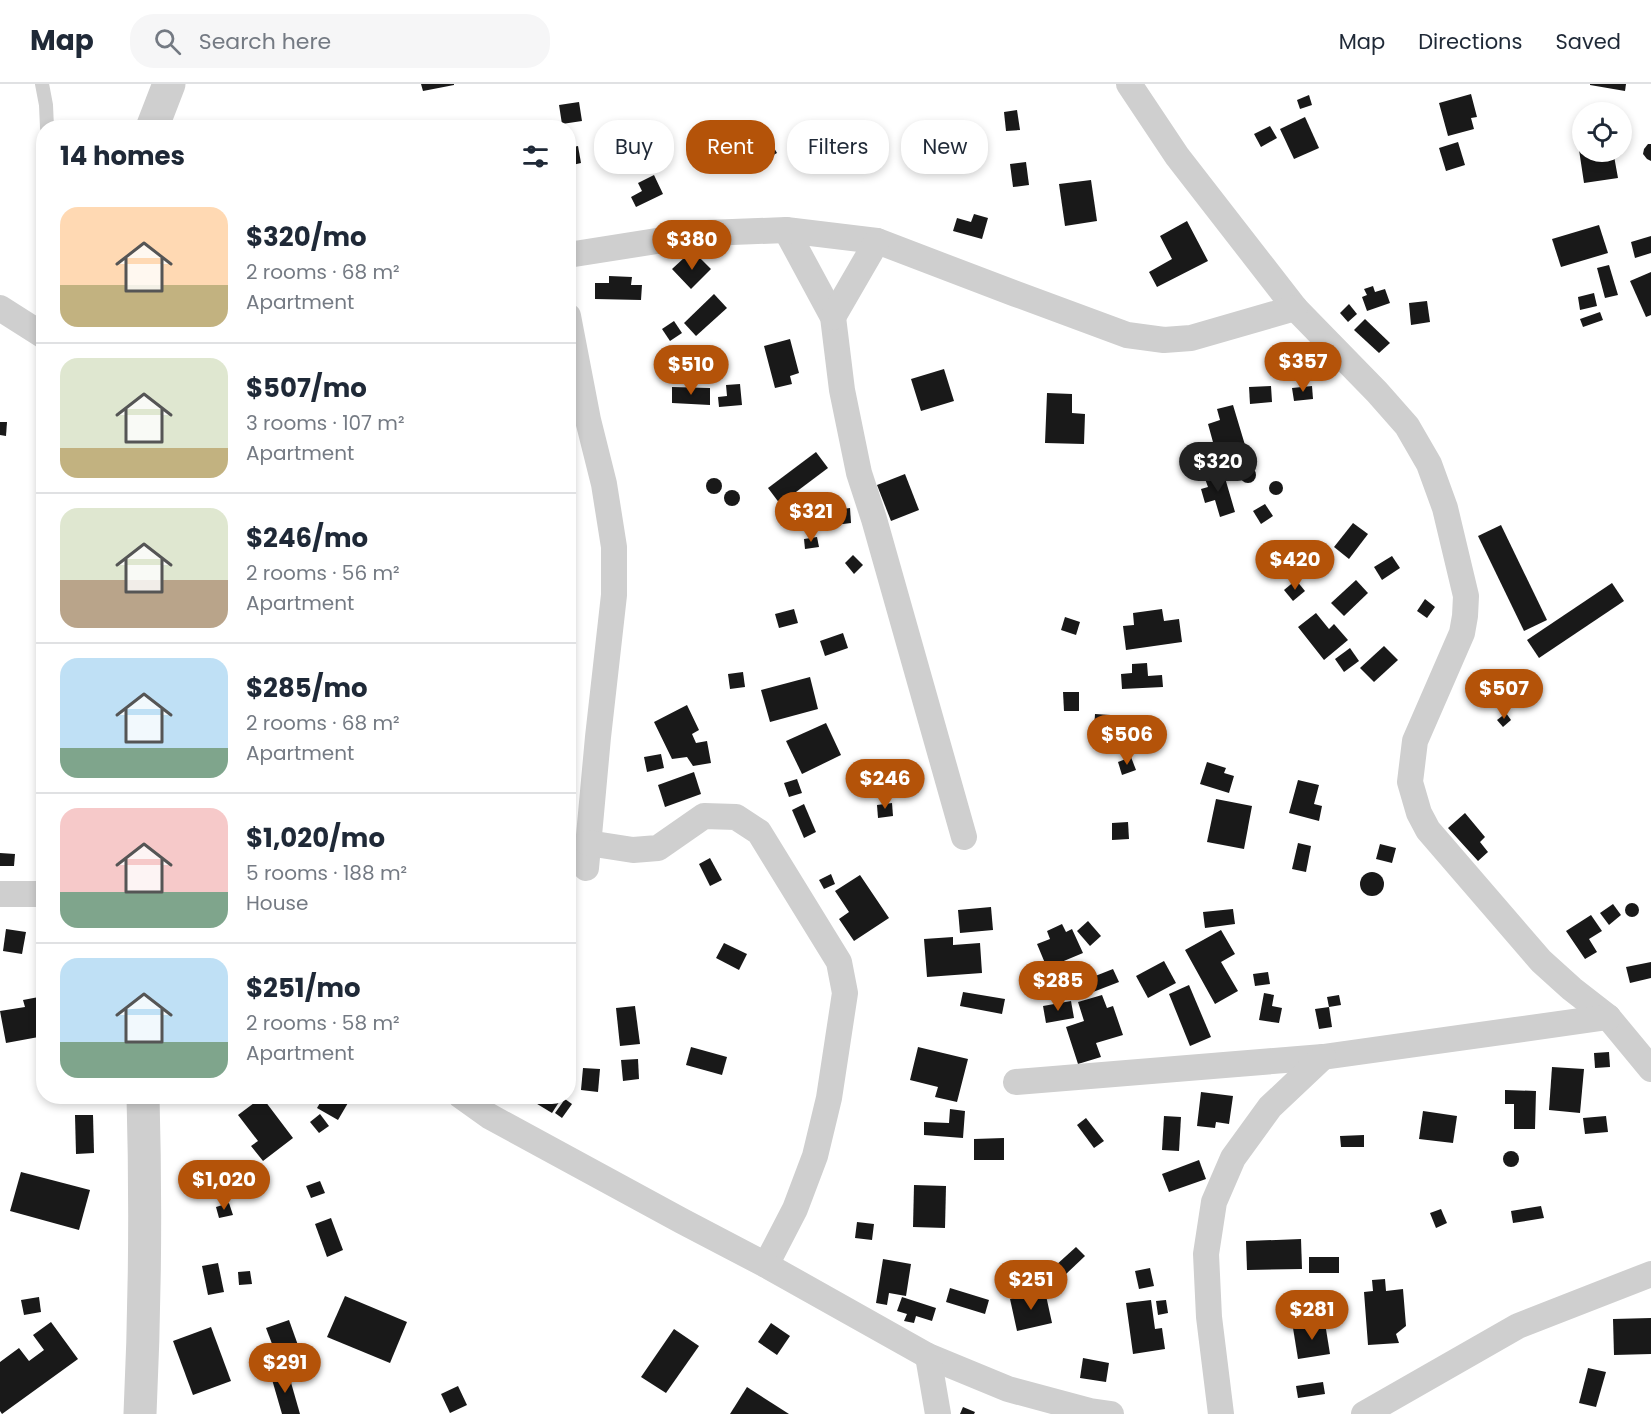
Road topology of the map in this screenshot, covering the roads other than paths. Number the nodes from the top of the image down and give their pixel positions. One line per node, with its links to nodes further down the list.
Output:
1 (42, 84): 4 (lane)
2 (169, 84): 5 (street)
3 (1129, 84): 10 (street)
4 (47, 120)
5 (155, 120)
6 (786, 230): 7 (street); 8 (street); 11 (street)
7 (877, 241): 10 (street); 11 (street)
8 (576, 254)
9 (0, 308): 12 (street)
10 (1295, 308): 19 (street)
11 (833, 316): 14 (street)
12 (36, 331)
13 (576, 374): 15 (street)
14 (964, 837)
15 (588, 843): 16 (street); 25 (street)
16 (586, 868)
17 (0, 894): 18 (street)
18 (36, 894)
19 (1608, 1017): 20 (street); 21 (street)
20 (1323, 1057): 22 (street); 31 (street)
21 (1651, 1069)
22 (1016, 1082)
23 (143, 1104): 28 (street)
24 (472, 1104): 25 (street)
25 (766, 1265): 27 (street)
26 (1651, 1274): 32 (street)
27 (928, 1356): 29 (street); 30 (street)
28 (140, 1414)
29 (938, 1414)
30 (1111, 1414)
31 (1221, 1414)
32 (1364, 1414)

